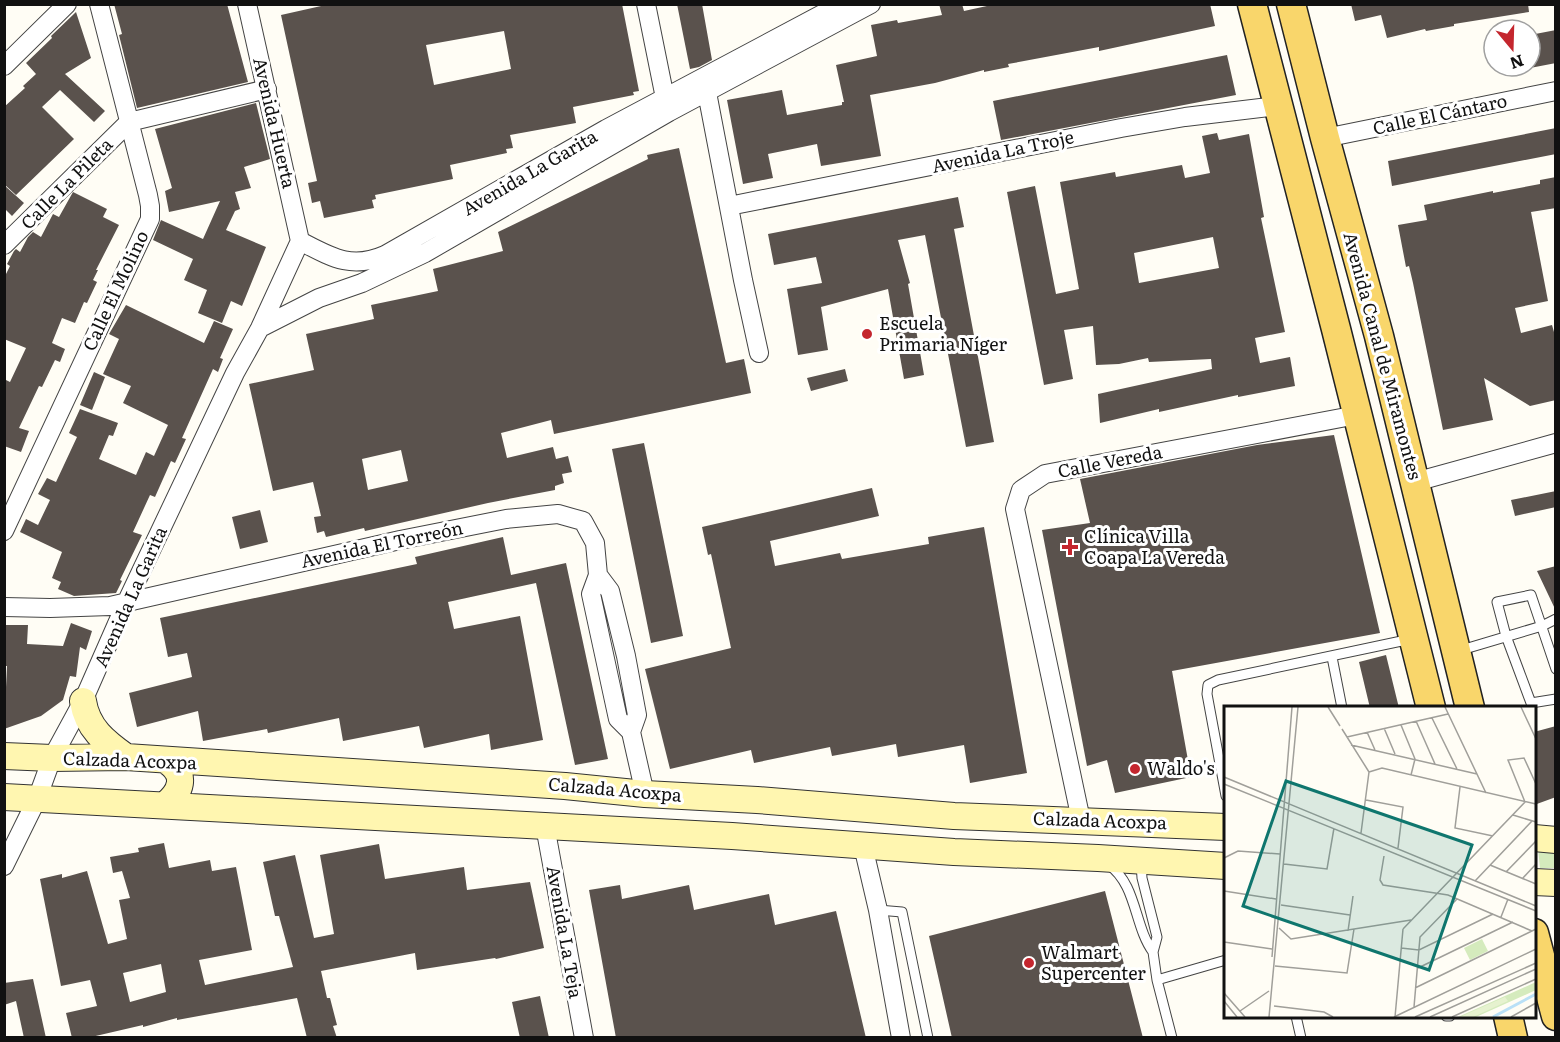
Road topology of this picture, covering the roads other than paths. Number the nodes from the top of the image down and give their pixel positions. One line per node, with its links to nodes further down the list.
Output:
1 (67, 4): 9 (street)
2 (99, 4): 15 (street, Calle El Molino)
3 (247, 4): 11 (street, Avenida Huerta)
4 (646, 4): 13 (street)
5 (841, 4): 10 (street, Avenida La Garita)
6 (871, 4): 10 (street, Avenida La Garita)
7 (1252, 4): 14 (main road, Avenida Canal de Miramontes)
8 (1291, 4): 16 (main road, Avenida Canal de Miramontes)
9 (4, 66)
10 (706, 84): 13 (street, Avenida La Garita); 17 (street)
11 (267, 89): 15 (street); 18 (street, Avenida Huerta)
12 (1556, 91): 16 (street, Calle El Cántaro)
13 (667, 106): 18 (street, Avenida La Garita); 20 (street, Avenida La Garita)
14 (1277, 106): 17 (street, Avenida La Troje); 22 (main road, Avenida Canal de Miramontes)
15 (129, 122): 19 (street, Calle La Pileta); 25 (street, Calle El Molino)
16 (1325, 138): 24 (main road, Avenida Canal de Miramontes)
17 (729, 206): 21 (street)
18 (300, 241): 20 (street, Avenida La Garita)
19 (4, 245)
20 (260, 328): 26 (street, Avenida La Garita)
21 (759, 353)
22 (1357, 415): 31 (main road, Avenida Canal de Miramontes); 53 (street, Calle Vereda)
23 (1556, 443): 24 (street)
24 (1415, 482): 32 (main road, Avenida Canal de Miramontes)
25 (4, 531)
26 (127, 601): 27 (street, Avenida El Torreón); 36 (street, Avenida La Garita); 45 (street, Avenida El Torreón)
27 (4, 607)
28 (1556, 619): 29 (lane)
29 (1542, 626): 30 (lane); 30 (lane); 34 (lane)
30 (1506, 636): 32 (lane); 35 (lane)
31 (1413, 639): 33 (lane); 38 (main road, Avenida Canal de Miramontes)
32 (1456, 652): 39 (main road, Avenida Canal de Miramontes)
33 (1332, 657): 37 (lane); 44 (lane)
34 (1556, 669)
35 (1556, 699)
36 (83, 701): 41 (main road); 42 (street, Avenida La Garita)
37 (1342, 706)
38 (1430, 706)
39 (1470, 706)
40 (4, 756): 42 (main road, Calzada Acoxpa)
41 (126, 757): 42 (main road, Calzada Acoxpa); 43 (main road, Calzada Acoxpa)
42 (52, 758): 47 (street, Avenida La Garita)
43 (180, 762): 45 (main road, Calzada Acoxpa); 49 (main road); 50 (main road)
44 (1224, 785)
45 (645, 794): 48 (main road, Calzada Acoxpa)
46 (4, 797): 47 (main road, Calzada Acoxpa)
47 (37, 799): 49 (main road, Calzada Acoxpa); 63 (street, Avenida La Garita)
48 (746, 799): 51 (main road, Calzada Acoxpa); 56 (main road)
49 (165, 805): 50 (main road, Calzada Acoxpa)
50 (192, 807): 54 (main road, Calzada Acoxpa)
51 (954, 816): 52 (main road, Calzada Acoxpa); 60 (main road)
52 (982, 817): 53 (main road, Calzada Acoxpa); 60 (main road)
53 (1081, 820): 55 (main road, Calzada Acoxpa)
54 (545, 826): 56 (main road, Calzada Acoxpa); 75 (street, Avenida La Teja)
55 (1224, 827)
56 (744, 837): 59 (main road, Calzada Acoxpa)
57 (1536, 838): 58 (main road)
58 (1556, 840)
59 (863, 846): 60 (main road, Calzada Acoxpa); 67 (street)
60 (967, 853): 61 (main road, Calzada Acoxpa)
61 (1098, 858): 62 (main road, Calzada Acoxpa); 69 (lane)
62 (1141, 861): 64 (main road, Calzada Acoxpa); 69 (lane)
63 (4, 866)
64 (1224, 866)
65 (1536, 882): 66 (main road)
66 (1556, 883)
67 (878, 910): 76 (street); 77 (lane)
68 (1536, 941): 72 (main road)
69 (1153, 952): 71 (lane)
70 (1224, 961): 71 (lane)
71 (1156, 980): 78 (lane)
72 (1556, 1016)
73 (1296, 1018): 79 (lane)
74 (1508, 1018): 80 (main road)
75 (584, 1038)
76 (901, 1038)
77 (928, 1038)
78 (1172, 1038)
79 (1301, 1038)
80 (1513, 1038)

